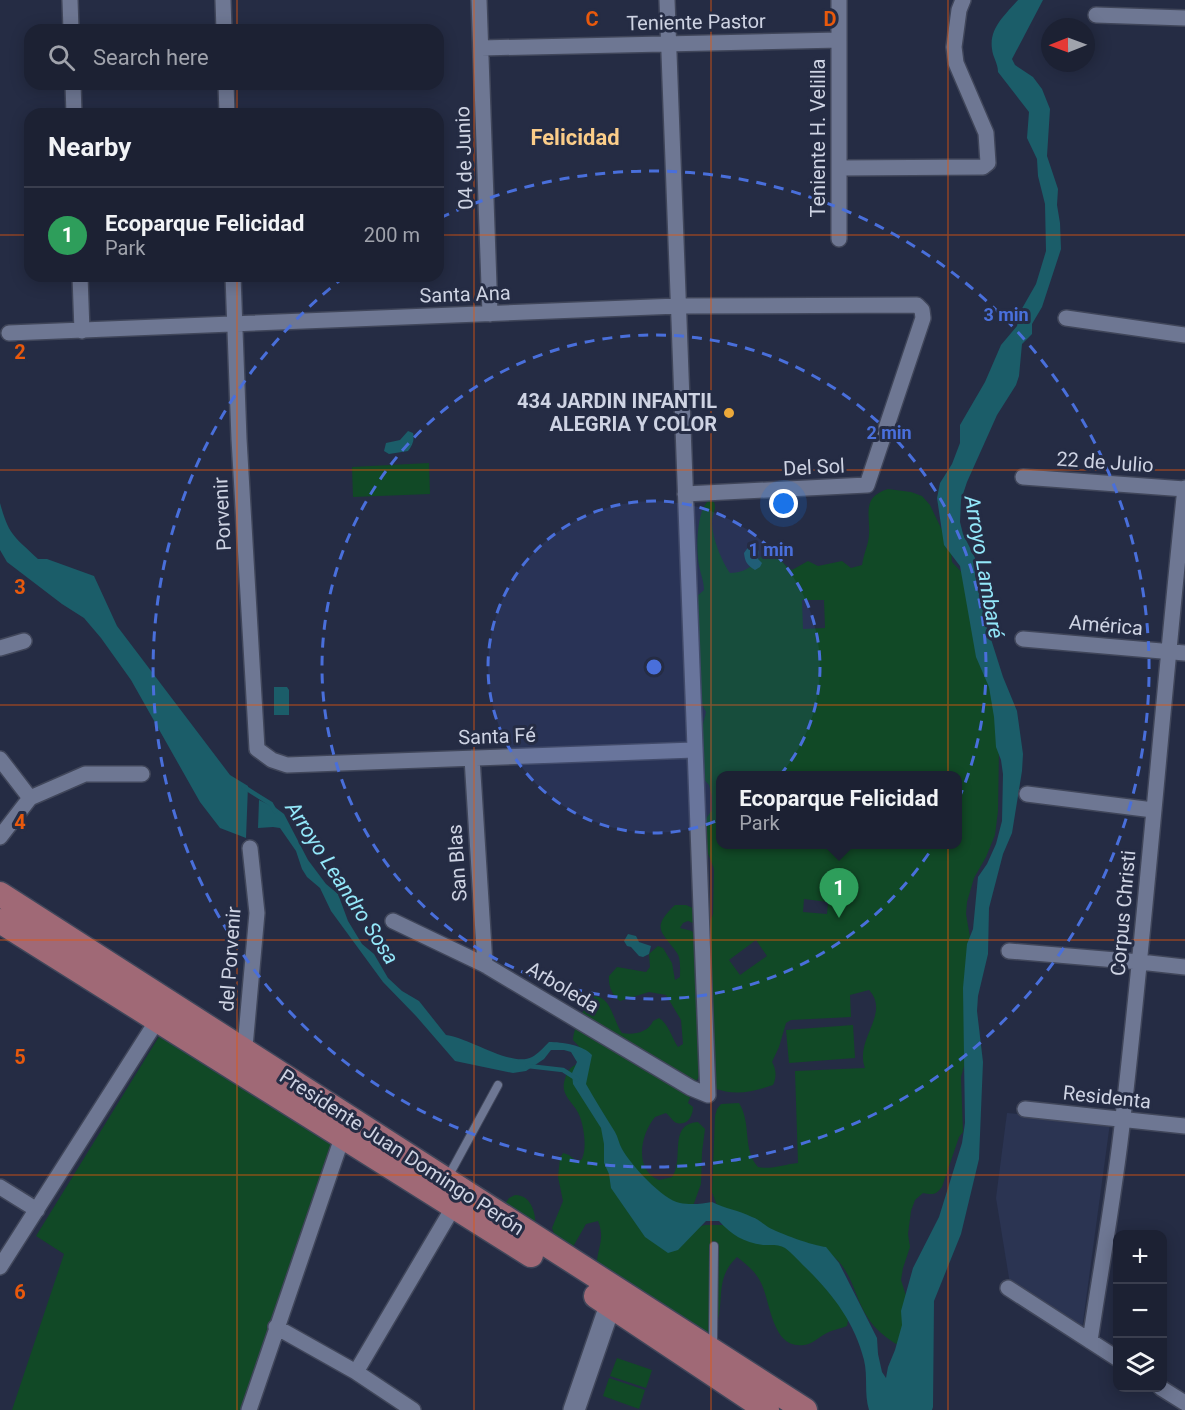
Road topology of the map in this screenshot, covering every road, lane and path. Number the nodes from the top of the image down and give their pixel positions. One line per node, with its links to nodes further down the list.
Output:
1 (70, 0): 9 (street)
2 (223, 0): 10 (street)
3 (479, 0): 13 (street, 04 de Junio)
4 (667, 0): 12 (street)
5 (839, 0): 11 (street, Teniente H. Velilla)
6 (963, 0): 18 (street)
7 (1096, 15): 8 (street)
8 (1185, 18)
9 (71, 24)
10 (224, 24)
11 (839, 40): 12 (street, Teniente Pastor); 18 (street, Teniente H. Velilla)
12 (669, 43): 13 (street, Teniente Pastor); 22 (street)
13 (481, 48): 24 (street, 04 de Junio)
14 (73, 90): 16 (street)
15 (226, 90): 17 (street)
16 (74, 108)
17 (227, 108)
18 (840, 168): 19 (street, Teniente H. Velilla)
19 (839, 239)
20 (80, 282): 27 (street)
21 (233, 282): 26 (street, Porvenir)
22 (678, 306): 23 (street, Santa Ana); 24 (street, Santa Ana); 32 (street)
23 (922, 310): 32 (street, Del Sol)
24 (490, 314): 26 (street, Santa Ana)
25 (1066, 318): 29 (street)
26 (235, 324): 27 (street, Santa Ana); 38 (street, Porvenir)
27 (82, 331): 28 (street, Santa Ana)
28 (9, 333)
29 (1185, 335)
30 (1023, 477): 31 (street, 22 de Julio)
31 (1185, 489): 36 (street, Corpus Christi)
32 (685, 494): 39 (street)
33 (1023, 639): 36 (street, América)
34 (24, 641): 35 (street)
35 (0, 648)
36 (1167, 652): 37 (street, América); 45 (street, Corpus Christi)
37 (1185, 653)
38 (257, 749): 40 (street, Santa Fé)
39 (694, 750): 40 (street, Santa Fé); 53 (street, Arboleda)
40 (472, 758): 53 (street, San Blas)
41 (0, 759): 44 (street)
42 (142, 774): 44 (street)
43 (1027, 794): 45 (street)
44 (30, 798): 46 (street)
45 (1153, 810): 52 (street, Corpus Christi)
46 (0, 837)
47 (250, 848): 56 (street, del Porvenir)
48 (0, 894): 56 (main road, Presidente Juan Domingo Perón)
49 (0, 921): 55 (main road, Presidente Juan Domingo Perón)
50 (393, 921): 53 (street, Arboleda)
51 (1009, 951): 52 (street)
52 (1140, 962): 54 (street); 59 (street, Corpus Christi)
53 (485, 965)
54 (1185, 967)
55 (158, 1019): 56 (main road, Presidente Juan Domingo Perón); 65 (street)
56 (243, 1061): 61 (main road, Presidente Juan Domingo Perón); 62 (main road, Presidente Juan Domingo Perón)
57 (498, 1085): 62 (lane)
58 (1025, 1109): 59 (street, Residenta)
59 (1123, 1119): 60 (street, Residenta); 72 (street, Corpus Christi)
60 (1185, 1126)
61 (342, 1138): 64 (main road, Presidente Juan Domingo Perón); 71 (street)
62 (445, 1181): 66 (main road, Presidente Juan Domingo Perón)
63 (0, 1187): 65 (street)
64 (454, 1206): 66 (main road, Presidente Juan Domingo Perón); 75 (street)
65 (37, 1210): 68 (street)
66 (496, 1223): 70 (main road, Presidente Juan Domingo Perón)
67 (714, 1246): 73 (lane)
68 (0, 1267)
69 (1008, 1288): 72 (street)
70 (613, 1297): 73 (main road, Presidente Juan Domingo Perón); 80 (street); 81 (main road, Presidente Juan Domingo Perón)
71 (276, 1327): 75 (street); 78 (street)
72 (1090, 1341): 74 (street)
73 (713, 1351): 82 (main road, Presidente Juan Domingo Perón)
74 (1113, 1356)
75 (356, 1372): 79 (street)
76 (1167, 1392): 77 (street)
77 (1185, 1403)
78 (249, 1410)
79 (413, 1410)
80 (574, 1410)
81 (767, 1410)
82 (805, 1410)

